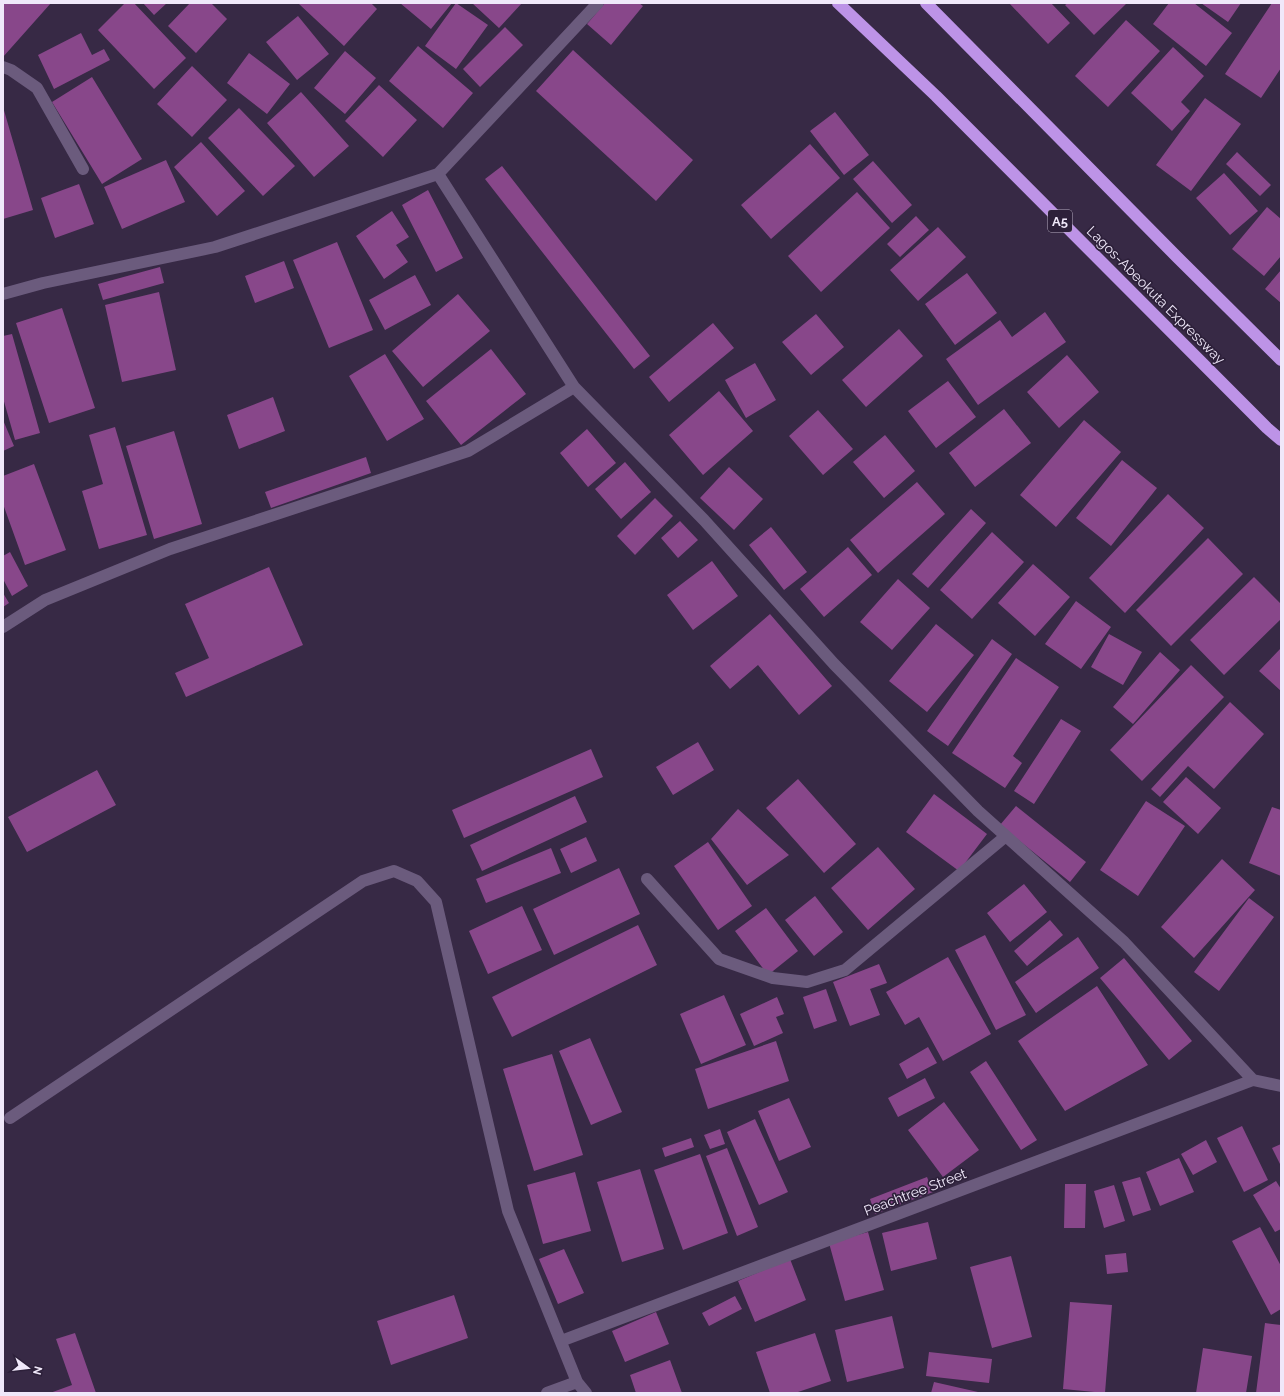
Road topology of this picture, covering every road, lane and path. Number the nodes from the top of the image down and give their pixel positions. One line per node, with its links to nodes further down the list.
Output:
1 (598, 3): 6 (street)
2 (838, 3): 10 (highway, Lagos-Abeokuta Expressway / A5)
3 (927, 3): 8 (highway)
4 (3, 67): 5 (street)
5 (83, 169)
6 (438, 174): 7 (street); 9 (street)
7 (3, 294)
8 (1281, 360)
9 (574, 387): 11 (street); 12 (street)
10 (1281, 440)
11 (3, 627)
12 (1006, 836): 13 (street); 14 (street)
13 (647, 879)
14 (1253, 1080): 15 (street); 17 (street, Peachtree Street)
15 (1281, 1086)
16 (10, 1118): 17 (street)
17 (561, 1341): 18 (street)
18 (577, 1382): 19 (street); 20 (street)
19 (547, 1393)
20 (586, 1393)

